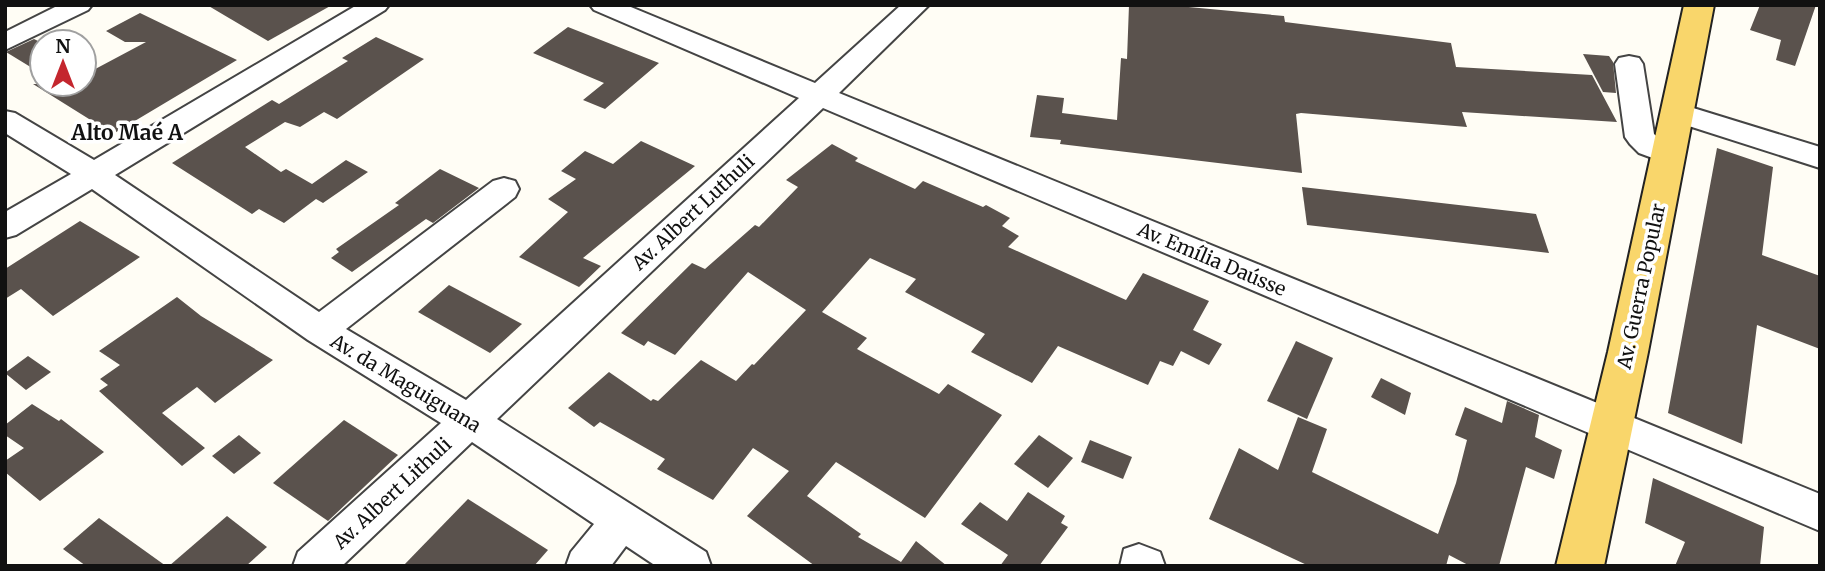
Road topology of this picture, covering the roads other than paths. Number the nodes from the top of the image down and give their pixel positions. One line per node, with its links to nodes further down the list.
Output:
1 (79, 5): 6 (street)
2 (376, 5): 13 (street)
3 (603, 5): 8 (street, Av. Emília Daússe)
4 (916, 5): 8 (street, Av. Albert Luthuli)
5 (1699, 5): 9 (main road, Av. Guerra Popular)
6 (5, 42)
7 (1629, 65): 11 (street)
8 (820, 95): 17 (street, Av. Albert Luthuli); 18 (street, Av. Emília Daússe)
9 (1676, 112): 11 (main road, Av. Guerra Popular); 12 (street)
10 (5, 120): 13 (street)
11 (1668, 153): 18 (main road, Av. Guerra Popular)
12 (1820, 158)
13 (94, 174): 15 (street); 16 (street, Av. da Maguiguana)
14 (504, 189): 16 (street)
15 (5, 227)
16 (320, 330): 17 (street, Av. da Maguiguana)
17 (470, 421): 20 (street, Av. da Maguiguana); 21 (street, Av. Albert Lithuli)
18 (1610, 426): 19 (street, Av. Emília Daússe); 24 (main road, Av. Guerra Popular)
19 (1820, 513)
20 (621, 520): 22 (street); 23 (street, Av. da Maguiguana)
21 (313, 566)
22 (586, 566)
23 (691, 566)
24 (1580, 566)

